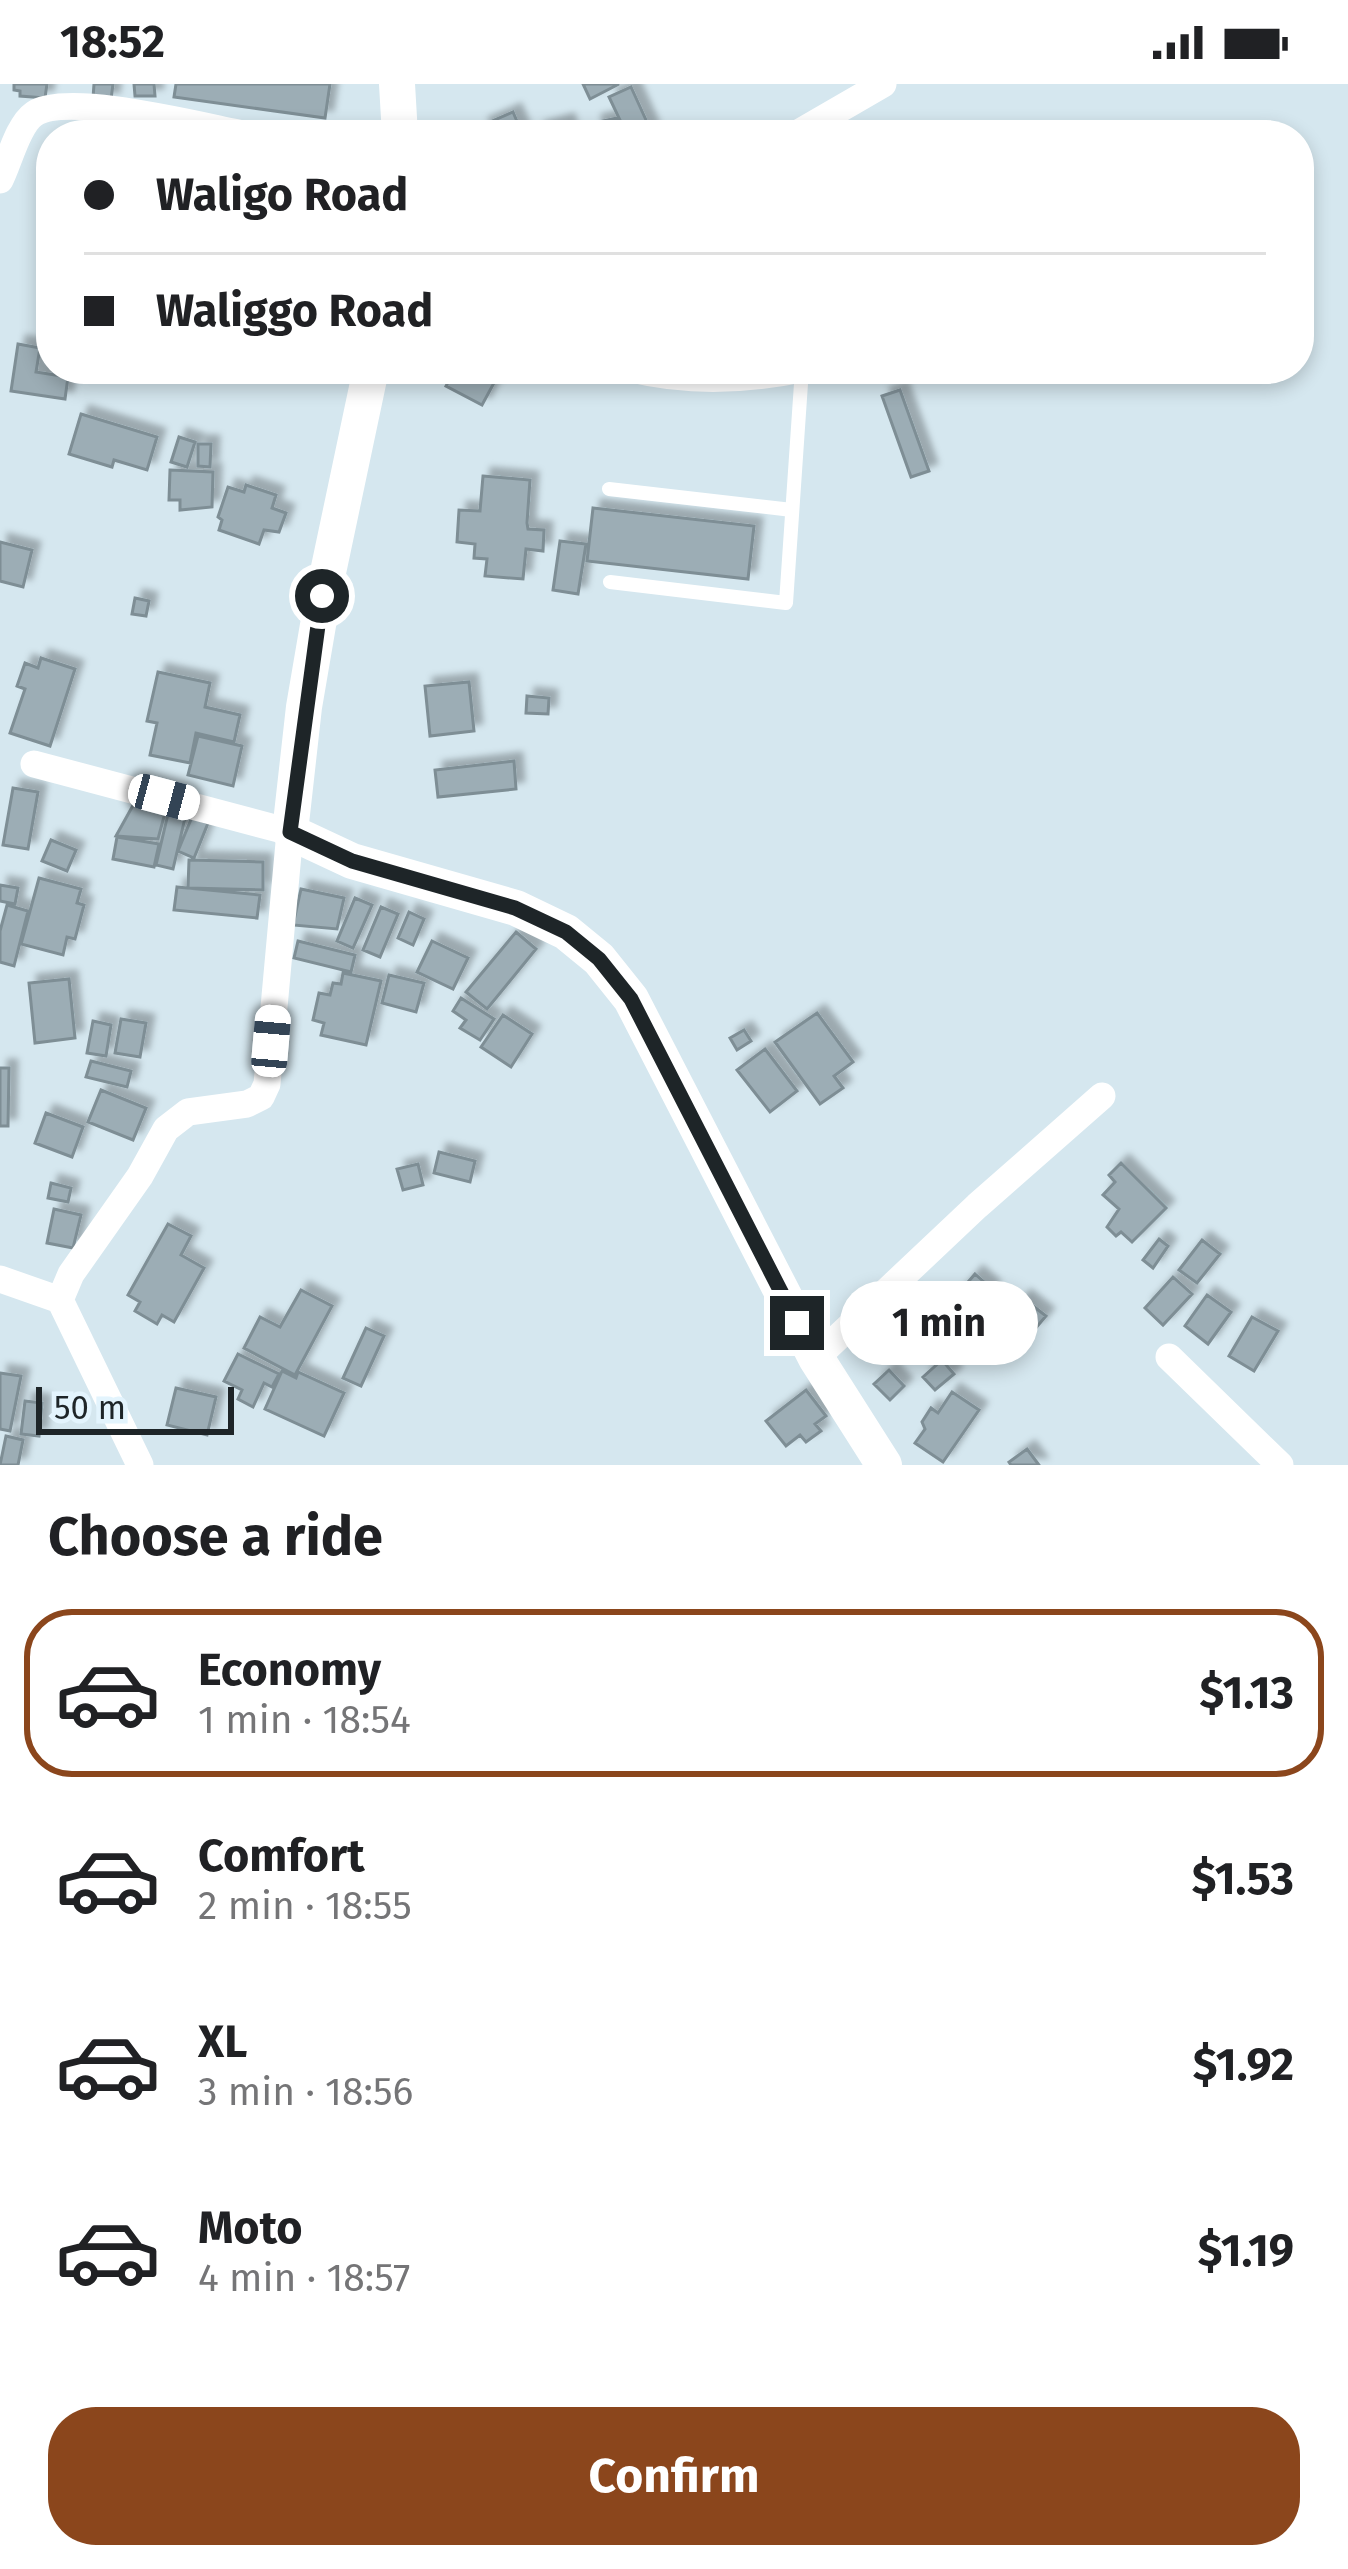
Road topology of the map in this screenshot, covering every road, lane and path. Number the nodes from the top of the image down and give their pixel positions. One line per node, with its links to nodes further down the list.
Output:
1 (398, 84): 4 (street)
2 (883, 84): 5 (street)
3 (168, 120): 6 (street)
4 (399, 120)
5 (821, 120)
6 (0, 180)
7 (368, 384): 13 (street)
8 (801, 384): 10 (lane)
9 (609, 489): 10 (lane)
10 (792, 511): 11 (lane)
11 (610, 582)
12 (34, 764): 13 (street)
13 (290, 832): 16 (street); 18 (street)
14 (1102, 1096): 18 (street)
15 (0, 1279): 16 (street)
16 (60, 1300): 19 (street)
17 (1169, 1357): 21 (street)
18 (816, 1358): 20 (street)
19 (140, 1465)
20 (884, 1465)
21 (1280, 1465)

